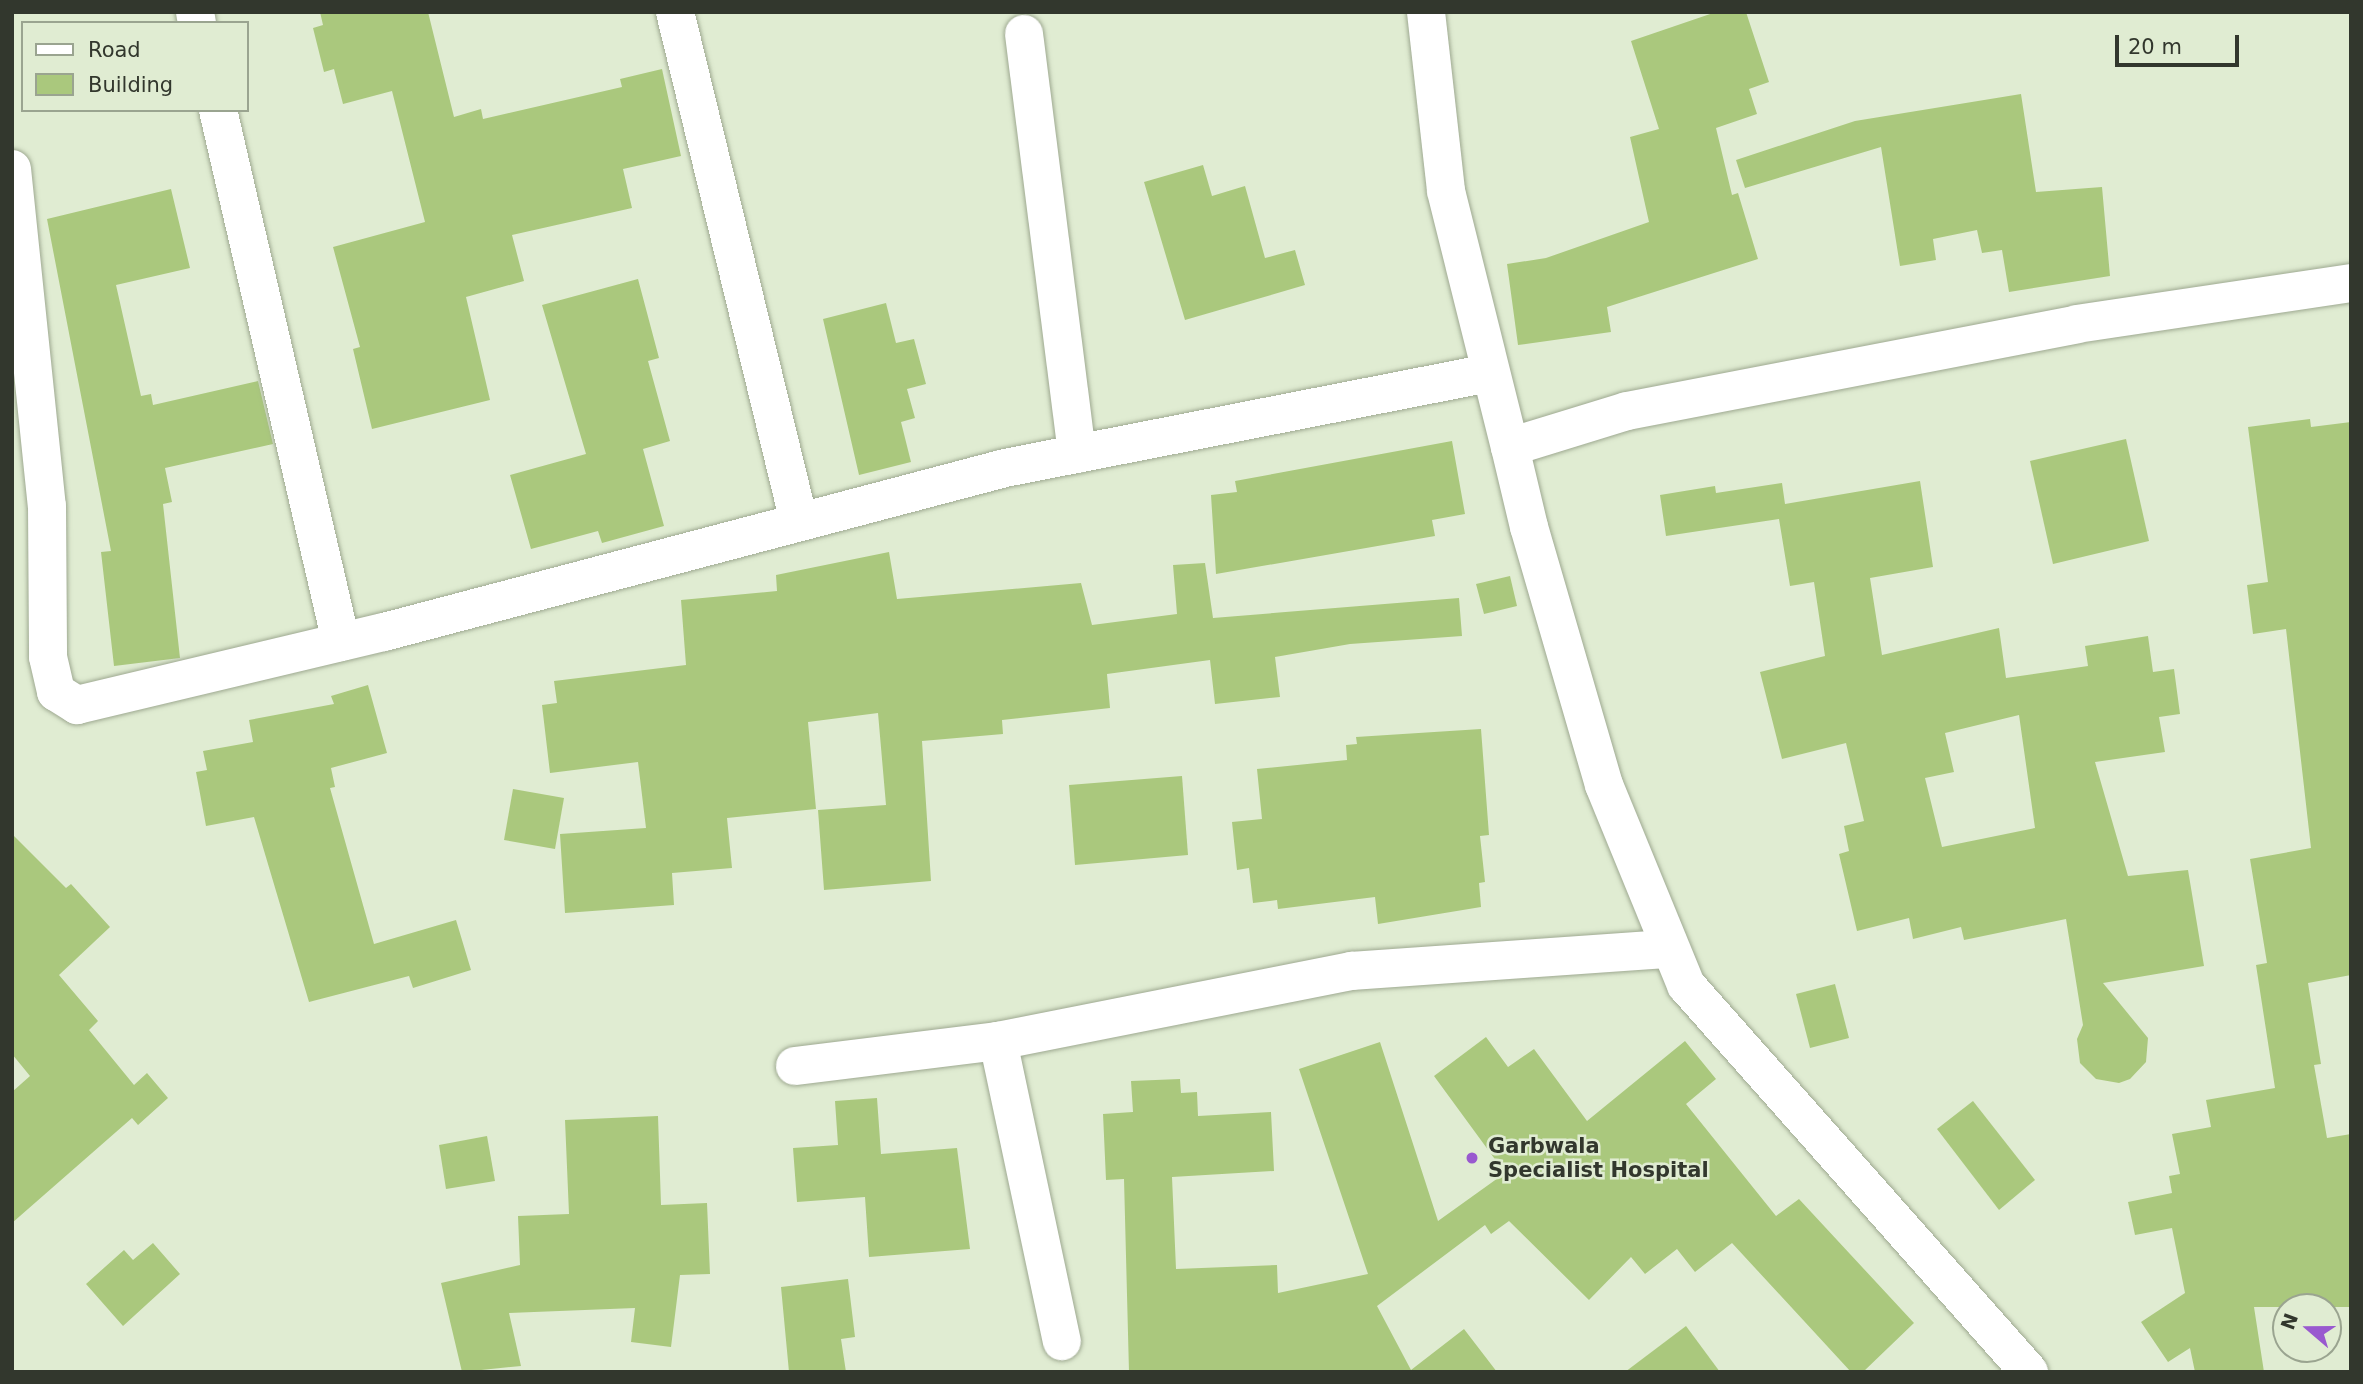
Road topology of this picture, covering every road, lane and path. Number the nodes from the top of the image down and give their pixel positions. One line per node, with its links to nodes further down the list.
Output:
1 (675, 12): 10 (street)
2 (1426, 12): 7 (street)
3 (1024, 34): 9 (street)
4 (218, 112): 11 (street)
5 (12, 169): 11 (street)
6 (2351, 282): 8 (street)
7 (1491, 373): 8 (street); 9 (street)
8 (1510, 447): 12 (street)
9 (1077, 454): 10 (street)
10 (799, 522): 11 (street)
11 (341, 642)
12 (1668, 949): 13 (street); 16 (street)
13 (998, 1041): 14 (street); 15 (street)
14 (795, 1066)
15 (1062, 1341)
16 (2029, 1372)

